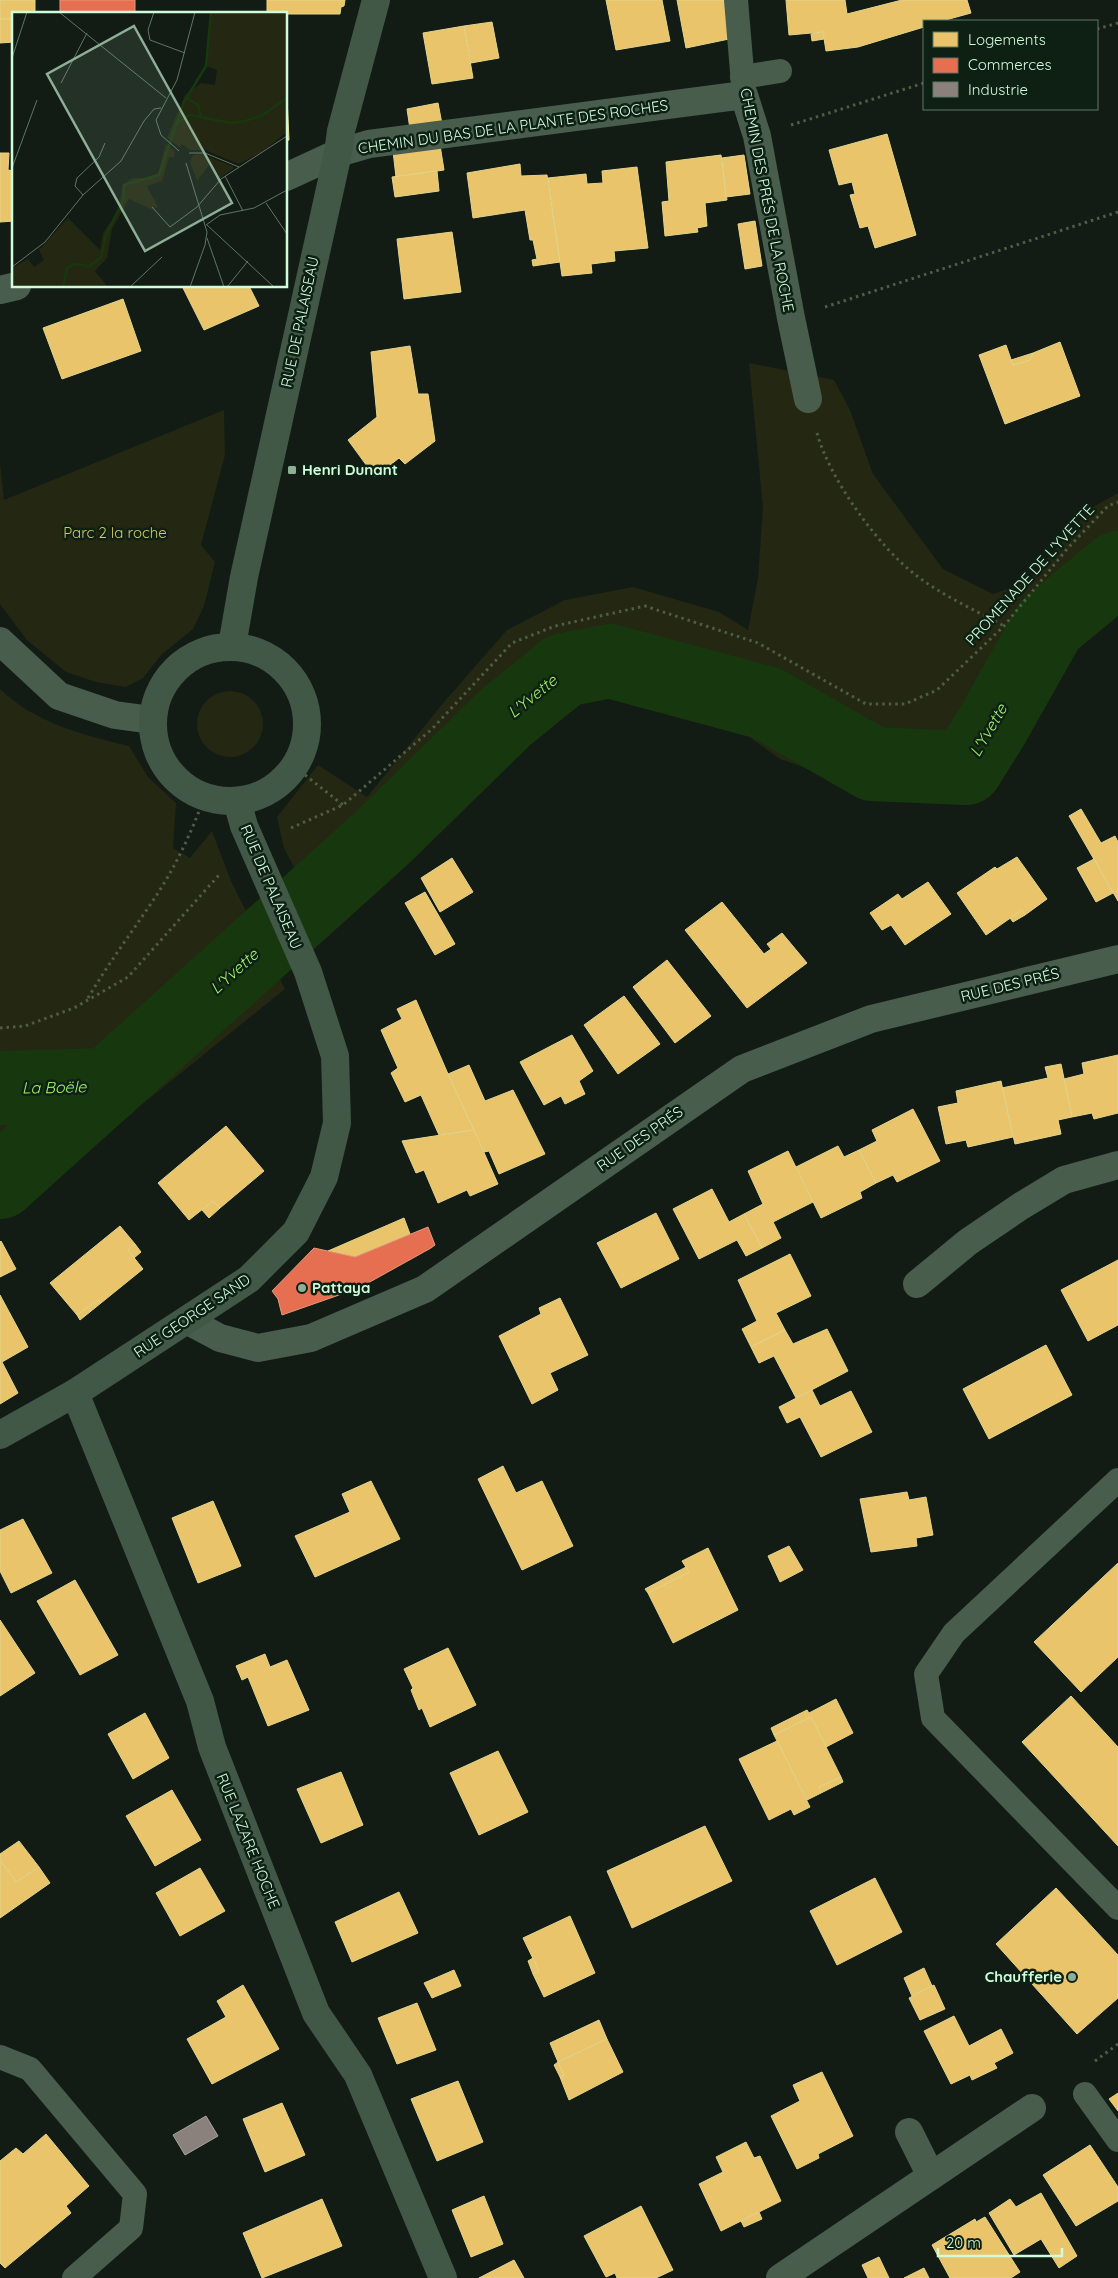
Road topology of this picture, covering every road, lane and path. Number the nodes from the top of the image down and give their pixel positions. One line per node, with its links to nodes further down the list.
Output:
1 (376, 0): 9 (street, RUE DE PALAISEAU)
2 (736, 0): 7 (lane, CHEMIN DES PRÉS DE LA ROCHE)
3 (1118, 23): 4 (path)
4 (1098, 29)
5 (780, 71): 7 (lane)
6 (923, 83): 8 (path)
7 (743, 86): 8 (street, CHEMIN DES PRÉS DE LA ROCHE); 9 (street, CHEMIN DU BAS DE LA PLANTE DES ROCHES)
8 (757, 136): 12 (street, CHEMIN DES PRÉS DE LA ROCHE)
9 (338, 153): 10 (street, CHEMIN DU BAS DE LA PLANTE DES ROCHES); 17 (street, RUE DE PALAISEAU)
10 (288, 176)
11 (1118, 212): 12 (path)
12 (791, 318): 13 (street, CHEMIN DES PRÉS DE LA ROCHE)
13 (808, 399): 15 (path)
14 (1118, 502): 15 (path, PROMENADE DE L'YVETTE)
15 (1004, 626): 22 (path, PROMENADE DE L'YVETTE)
16 (0, 642): 18 (street)
17 (232, 646): 18 (street); 21 (street)
18 (152, 720): 20 (street)
19 (305, 776): 22 (path)
20 (204, 798): 21 (street); 27 (path)
21 (236, 801): 26 (street, RUE DE PALAISEAU)
22 (343, 805): 23 (path, PROMENADE DE L'YVETTE)
23 (291, 828)
24 (219, 875): 27 (path)
25 (1118, 959): 31 (street, RUE DES PRÉS)
26 (308, 972): 31 (street, RUE GEORGE SAND)
27 (88, 999): 28 (path)
28 (0, 1028)
29 (1118, 1166): 30 (street)
30 (917, 1284)
31 (188, 1321): 32 (street, RUE GEORGE SAND)
32 (76, 1393): 33 (street, RUE GEORGE SAND); 43 (street, RUE LAZARE HOCHE)
33 (0, 1435)
34 (1118, 1480): 35 (lane)
35 (1118, 1908)
36 (0, 2057): 42 (lane)
37 (1085, 2094): 40 (lane)
38 (1032, 2108): 41 (street)
39 (909, 2132): 41 (street)
40 (1118, 2140)
41 (931, 2176): 44 (street)
42 (74, 2278)
43 (443, 2278)
44 (780, 2278)

